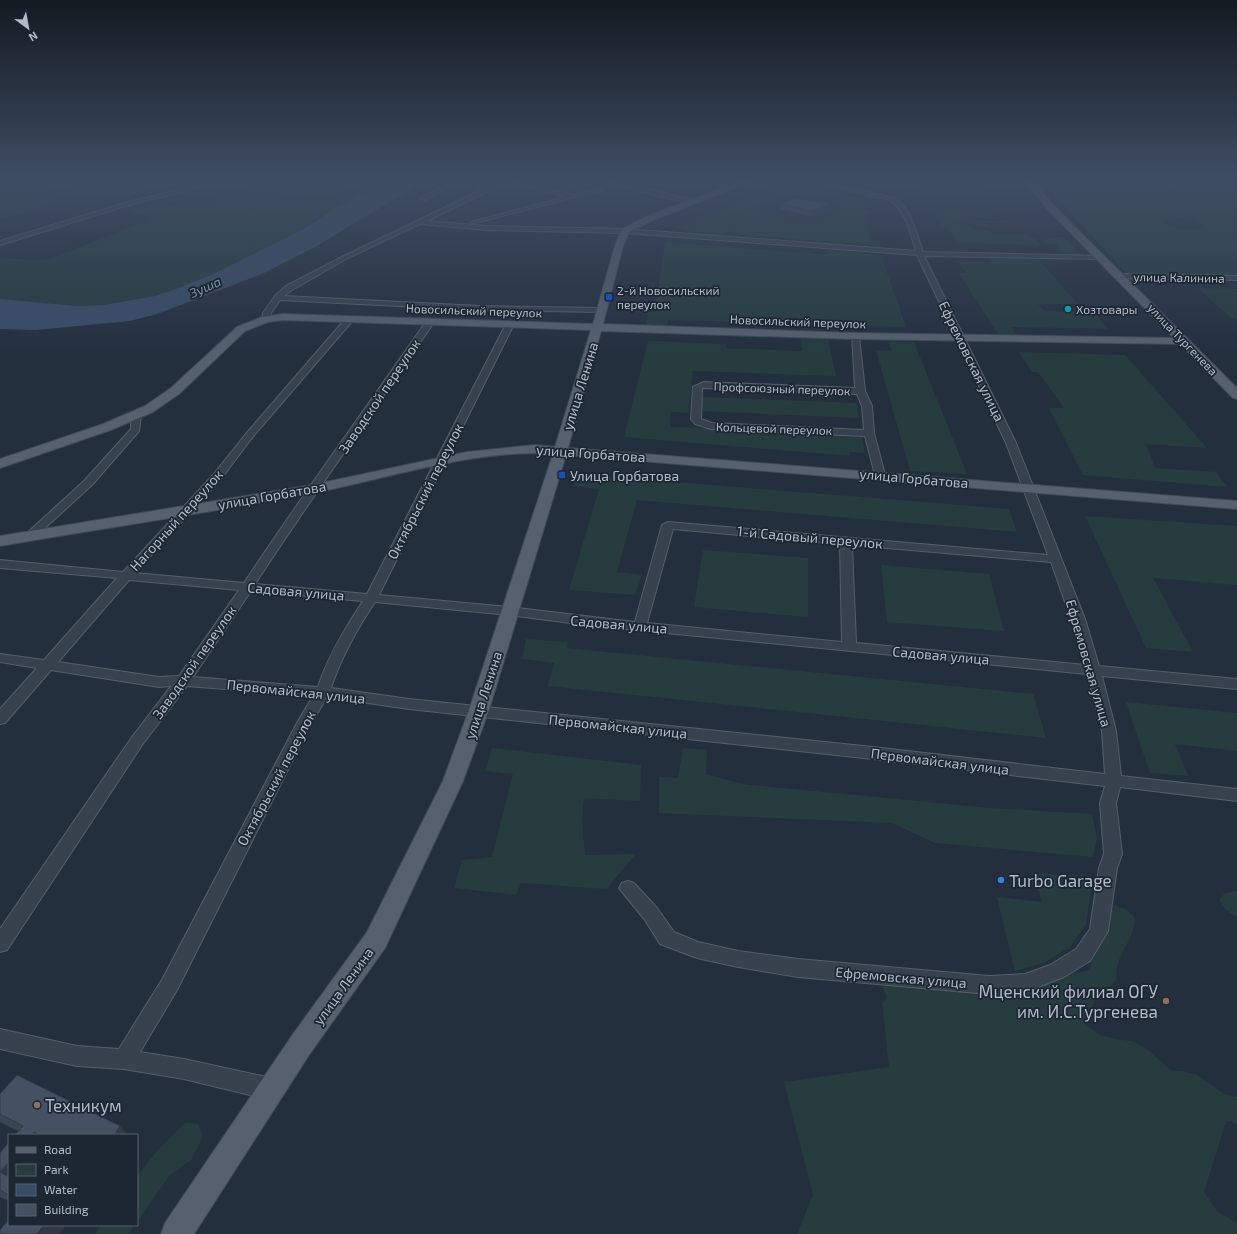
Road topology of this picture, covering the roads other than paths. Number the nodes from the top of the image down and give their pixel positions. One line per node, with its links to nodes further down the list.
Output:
1 (18, 238): 7 (street)
2 (387, 238): 12 (street)
3 (622, 238): 13 (main road, улица Ленина)
4 (709, 238): 8 (street)
5 (914, 238): 8 (street, Ефремовская улица)
6 (1082, 238): 9 (main road, улица Тургенева)
7 (0, 243)
8 (920, 254): 9 (street); 20 (street, Ефремовская улица)
9 (1101, 257): 10 (main road, улица Тургенева)
10 (1120, 276): 11 (street, улица Калинина); 21 (main road, улица Тургенева)
11 (1237, 278)
12 (278, 298): 13 (street); 14 (street)
13 (602, 310): 18 (main road, улица Ленина)
14 (266, 319): 15 (main road, Новосильский переулок); 25 (main road, Новосильский переулок)
15 (350, 319): 16 (main road, Новосильский переулок); 34 (street, Нагорный переулок)
16 (430, 322): 17 (main road, Новосильский переулок); 32 (street, Заводской переулок)
17 (510, 324): 18 (main road, Новосильский переулок); 28 (street, Октябрьский переулок)
18 (597, 327): 19 (main road, Новосильский переулок); 27 (main road, улица Ленина)
19 (855, 336): 20 (main road, Новосильский переулок); 22 (street)
20 (961, 339): 21 (main road, Новосильский переулок); 31 (street, Ефремовская улица)
21 (1185, 341): 23 (main road, улица Тургенева)
22 (860, 390): 24 (street, Профсоюзный переулок); 26 (street)
23 (1237, 395)
24 (696, 405): 26 (street, Кольцевой переулок)
25 (136, 415): 29 (main road, Новосильский переулок); 35 (street)
26 (869, 432): 30 (street)
27 (560, 450): 28 (main road, улица Горбатова); 30 (main road, улица Горбатова); 43 (main road, улица Ленина)
28 (438, 462): 32 (main road, улица Горбатова); 42 (street, Октябрьский переулок)
29 (0, 464)
30 (880, 475): 31 (main road, улица Горбатова)
31 (1029, 487): 33 (main road, улица Горбатова); 38 (street, Ефремовская улица)
32 (312, 489): 34 (main road, улица Горбатова); 41 (street, Заводской переулок)
33 (1237, 505)
34 (188, 509): 35 (main road, улица Горбатова); 40 (street, Нагорный переулок)
35 (30, 536): 37 (main road, улица Горбатова)
36 (846, 540): 38 (street, 1-й Садовый переулок); 44 (street, 1-й Садовый переулок); 45 (street)
37 (0, 541)
38 (1056, 559): 48 (street, Ефремовская улица)
39 (0, 564): 40 (street, Садовая улица)
40 (126, 576): 41 (street, Садовая улица); 47 (street, Нагорный переулок)
41 (247, 587): 42 (street, Садовая улица); 49 (street, Заводской переулок)
42 (371, 598): 43 (street, Садовая улица); 51 (street, Октябрьский переулок)
43 (509, 612): 44 (street, Садовая улица); 52 (main road, улица Ленина)
44 (640, 626): 45 (street, Садовая улица)
45 (849, 647): 48 (street, Садовая улица)
46 (0, 658): 47 (street, Первомайская улица)
47 (49, 664): 49 (street, Первомайская улица); 53 (street, Нагорный переулок)
48 (1092, 670): 50 (street, Садовая улица); 54 (street, Ефремовская улица)
49 (183, 680): 51 (street, Первомайская улица); 57 (street, Заводской переулок)
50 (1237, 684)
51 (323, 692): 52 (street, Первомайская улица); 59 (street, Октябрьский переулок)
52 (478, 710): 54 (street, Первомайская улица); 60 (main road, улица Ленина)
53 (0, 719)
54 (1114, 781): 55 (street, Первомайская улица); 56 (street, Ефремовская улица)
55 (1237, 795)
56 (628, 888)
57 (0, 944)
58 (0, 1039): 59 (street)
59 (124, 1059): 60 (street)
60 (271, 1089): 61 (main road, улица Ленина)
61 (176, 1234)

